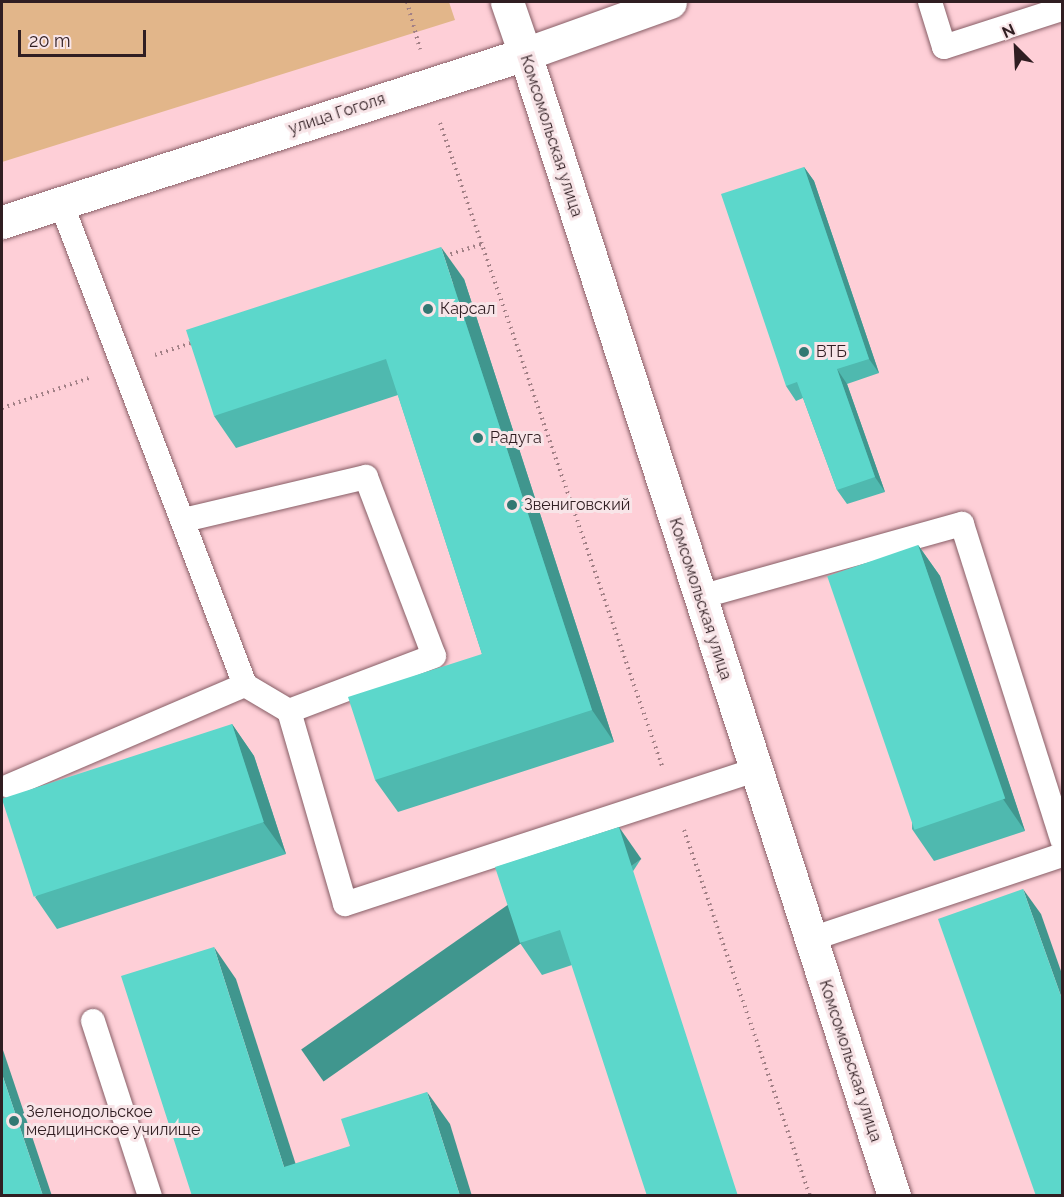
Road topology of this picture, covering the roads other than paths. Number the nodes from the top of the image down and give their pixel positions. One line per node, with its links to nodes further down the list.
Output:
1 (507, 2): 5 (street, Комсомольская улица)
2 (670, 2): 5 (street, улица Гоголя)
3 (930, 2): 4 (lane)
4 (1062, 9)
5 (525, 54): 6 (street, улица Гоголя); 9 (street, Комсомольская улица)
6 (60, 202): 7 (street, улица Гоголя); 8 (lane)
7 (2, 222)
8 (184, 520): 10 (lane); 11 (lane)
9 (699, 597): 12 (street, Комсомольская улица); 14 (lane)
10 (245, 685): 11 (lane); 13 (lane)
11 (289, 711): 12 (lane)
12 (756, 770): 16 (street, Комсомольская улица)
13 (9, 786)
14 (1062, 840)
15 (1062, 855): 16 (lane)
16 (811, 939): 19 (street, Комсомольская улица)
17 (93, 1021): 18 (lane)
18 (150, 1196)
19 (894, 1196)

